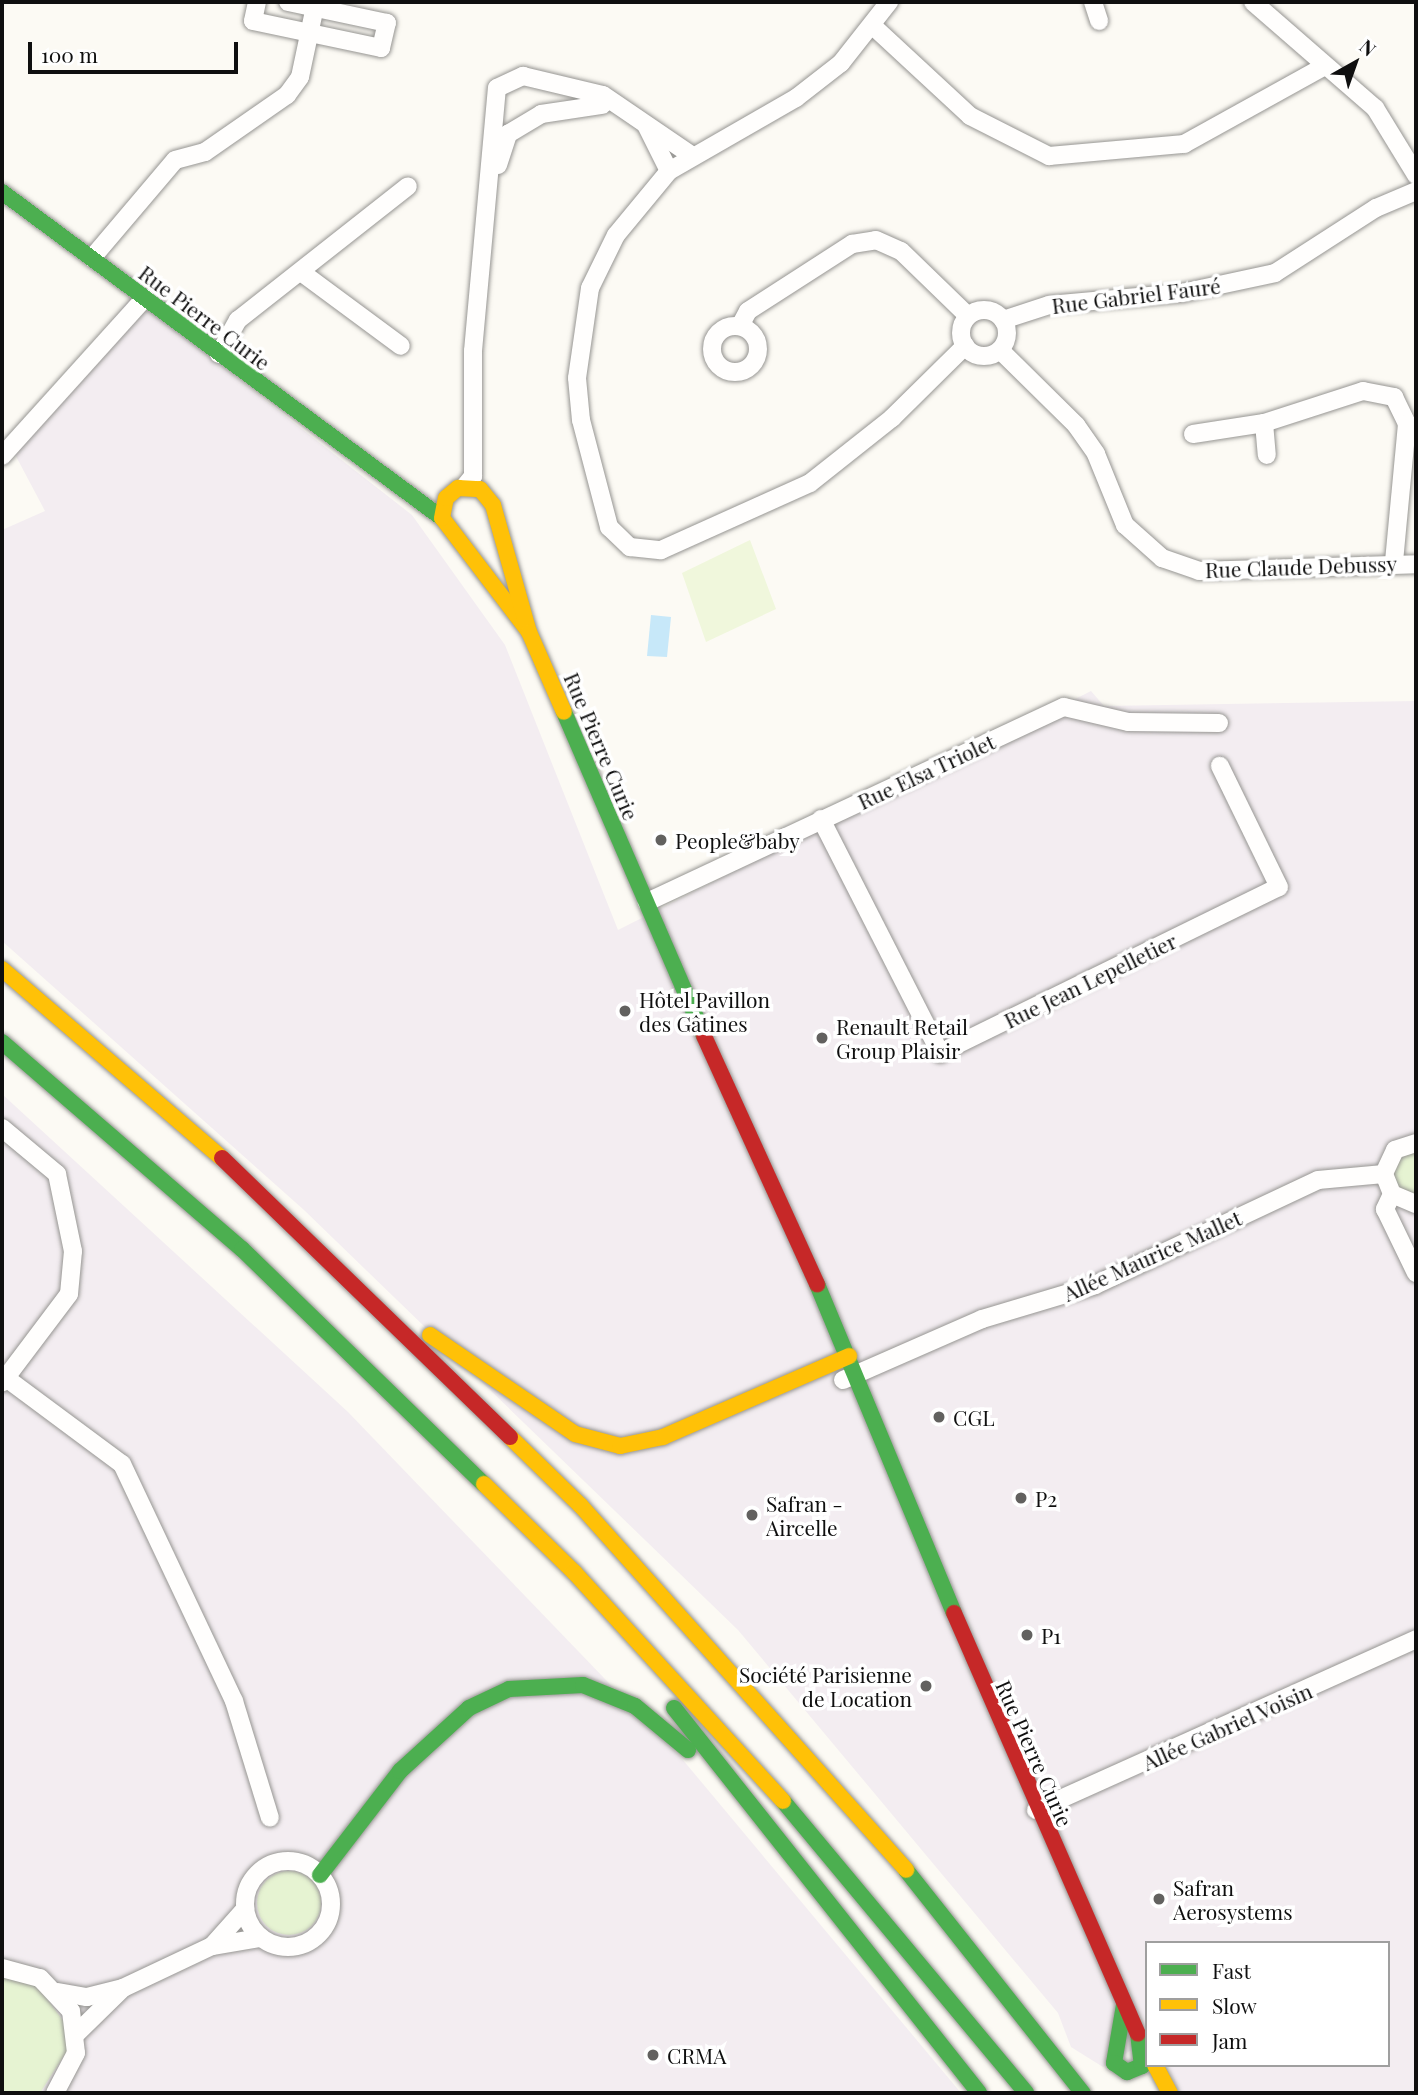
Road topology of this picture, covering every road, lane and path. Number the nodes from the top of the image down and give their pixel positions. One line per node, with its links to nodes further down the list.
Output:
1 (257, 2): 9 (street)
2 (288, 2): 6 (street)
3 (889, 2): 8 (street)
4 (1093, 2): 7 (street)
5 (1253, 2): 10 (street)
6 (315, 5): 9 (street); 9 (street)
7 (1099, 21)
8 (874, 27): 10 (street); 13 (street)
9 (309, 33): 20 (street)
10 (1324, 67): 15 (street)
11 (621, 105): 12 (street); 16 (street); 16 (street)
12 (646, 125): 13 (street); 14 (street)
13 (691, 155): 14 (street)
14 (669, 171): 27 (street)
15 (1416, 175)
16 (491, 185): 31 (street)
17 (408, 186): 21 (street)
18 (1416, 191): 24 (street, Rue Gabriel Fauré)
19 (2, 192): 20 (main road, Rue Pierre Curie)
20 (92, 258): 22 (main road, Rue Pierre Curie)
21 (301, 272): 26 (street); 29 (street)
22 (145, 298): 29 (main road, Rue Pierre Curie); 34 (street)
23 (968, 316): 24 (street); 25 (street); 27 (street)
24 (1003, 320): 28 (street)
25 (740, 326)
26 (401, 346)
27 (965, 346): 28 (street)
28 (1000, 350): 42 (street, Rue Claude Debussy)
29 (219, 354): 38 (main road, Rue Pierre Curie)
30 (1264, 423): 32 (street); 33 (street); 42 (street)
31 (476, 424): 35 (street); 37 (street)
32 (1193, 434)
33 (1267, 455)
34 (2, 456)
35 (465, 486): 36 (main road); 37 (main road)
36 (446, 498): 38 (main road); 39 (main road)
37 (490, 498): 40 (main road, Rue Pierre Curie)
38 (417, 501): 39 (main road, Rue Pierre Curie)
39 (442, 518): 41 (main road, Rue Pierre Curie)
40 (497, 523): 41 (main road); 44 (main road, Rue Pierre Curie)
41 (453, 534): 44 (main road, Rue Pierre Curie)
42 (1394, 562): 43 (street, Rue Claude Debussy)
43 (1416, 564)
44 (529, 632): 48 (main road, Rue Pierre Curie)
45 (1219, 723): 47 (street, Rue Elsa Triolet)
46 (1220, 766): 47 (street, Rue Jean Lepelletier)
47 (821, 819): 48 (street, Rue Elsa Triolet)
48 (647, 902): 58 (main road, Rue Pierre Curie)
49 (2, 969): 57 (main road)
50 (2, 1042): 61 (main road)
51 (2, 1128): 60 (street)
52 (1416, 1143): 53 (street)
53 (1384, 1174): 54 (street); 59 (street, Allée Maurice Mallet)
54 (1392, 1194): 55 (street); 56 (street)
55 (1416, 1204)
56 (1416, 1273)
57 (360, 1286): 58 (main road); 80 (main road)
58 (842, 1358): 59 (main road, Rue Pierre Curie)
59 (850, 1378): 63 (main road, Rue Pierre Curie)
60 (4, 1380): 64 (street)
61 (541, 1541): 65 (main road); 79 (main road)
62 (1416, 1639): 63 (street, Allée Gabriel Voisin)
63 (1036, 1810): 73 (main road, Rue Pierre Curie)
64 (270, 1818)
65 (786, 1857): 66 (main road); 78 (main road)
66 (320, 1875): 67 (street); 68 (street)
67 (245, 1909): 68 (street); 69 (street)
68 (260, 1938): 69 (street)
69 (212, 1946): 71 (street)
70 (2, 1968): 72 (street)
71 (123, 1988): 72 (street); 74 (street)
72 (58, 1992): 74 (street)
73 (1124, 2005): 75 (main road, Rue Pierre Curie); 75 (main road, Rue Pierre Curie)
74 (77, 2033): 77 (street)
75 (1145, 2048)
76 (1156, 2067): 81 (main road)
77 (55, 2093)
78 (979, 2093)
79 (1026, 2093)
80 (1083, 2093)
81 (1170, 2093)

